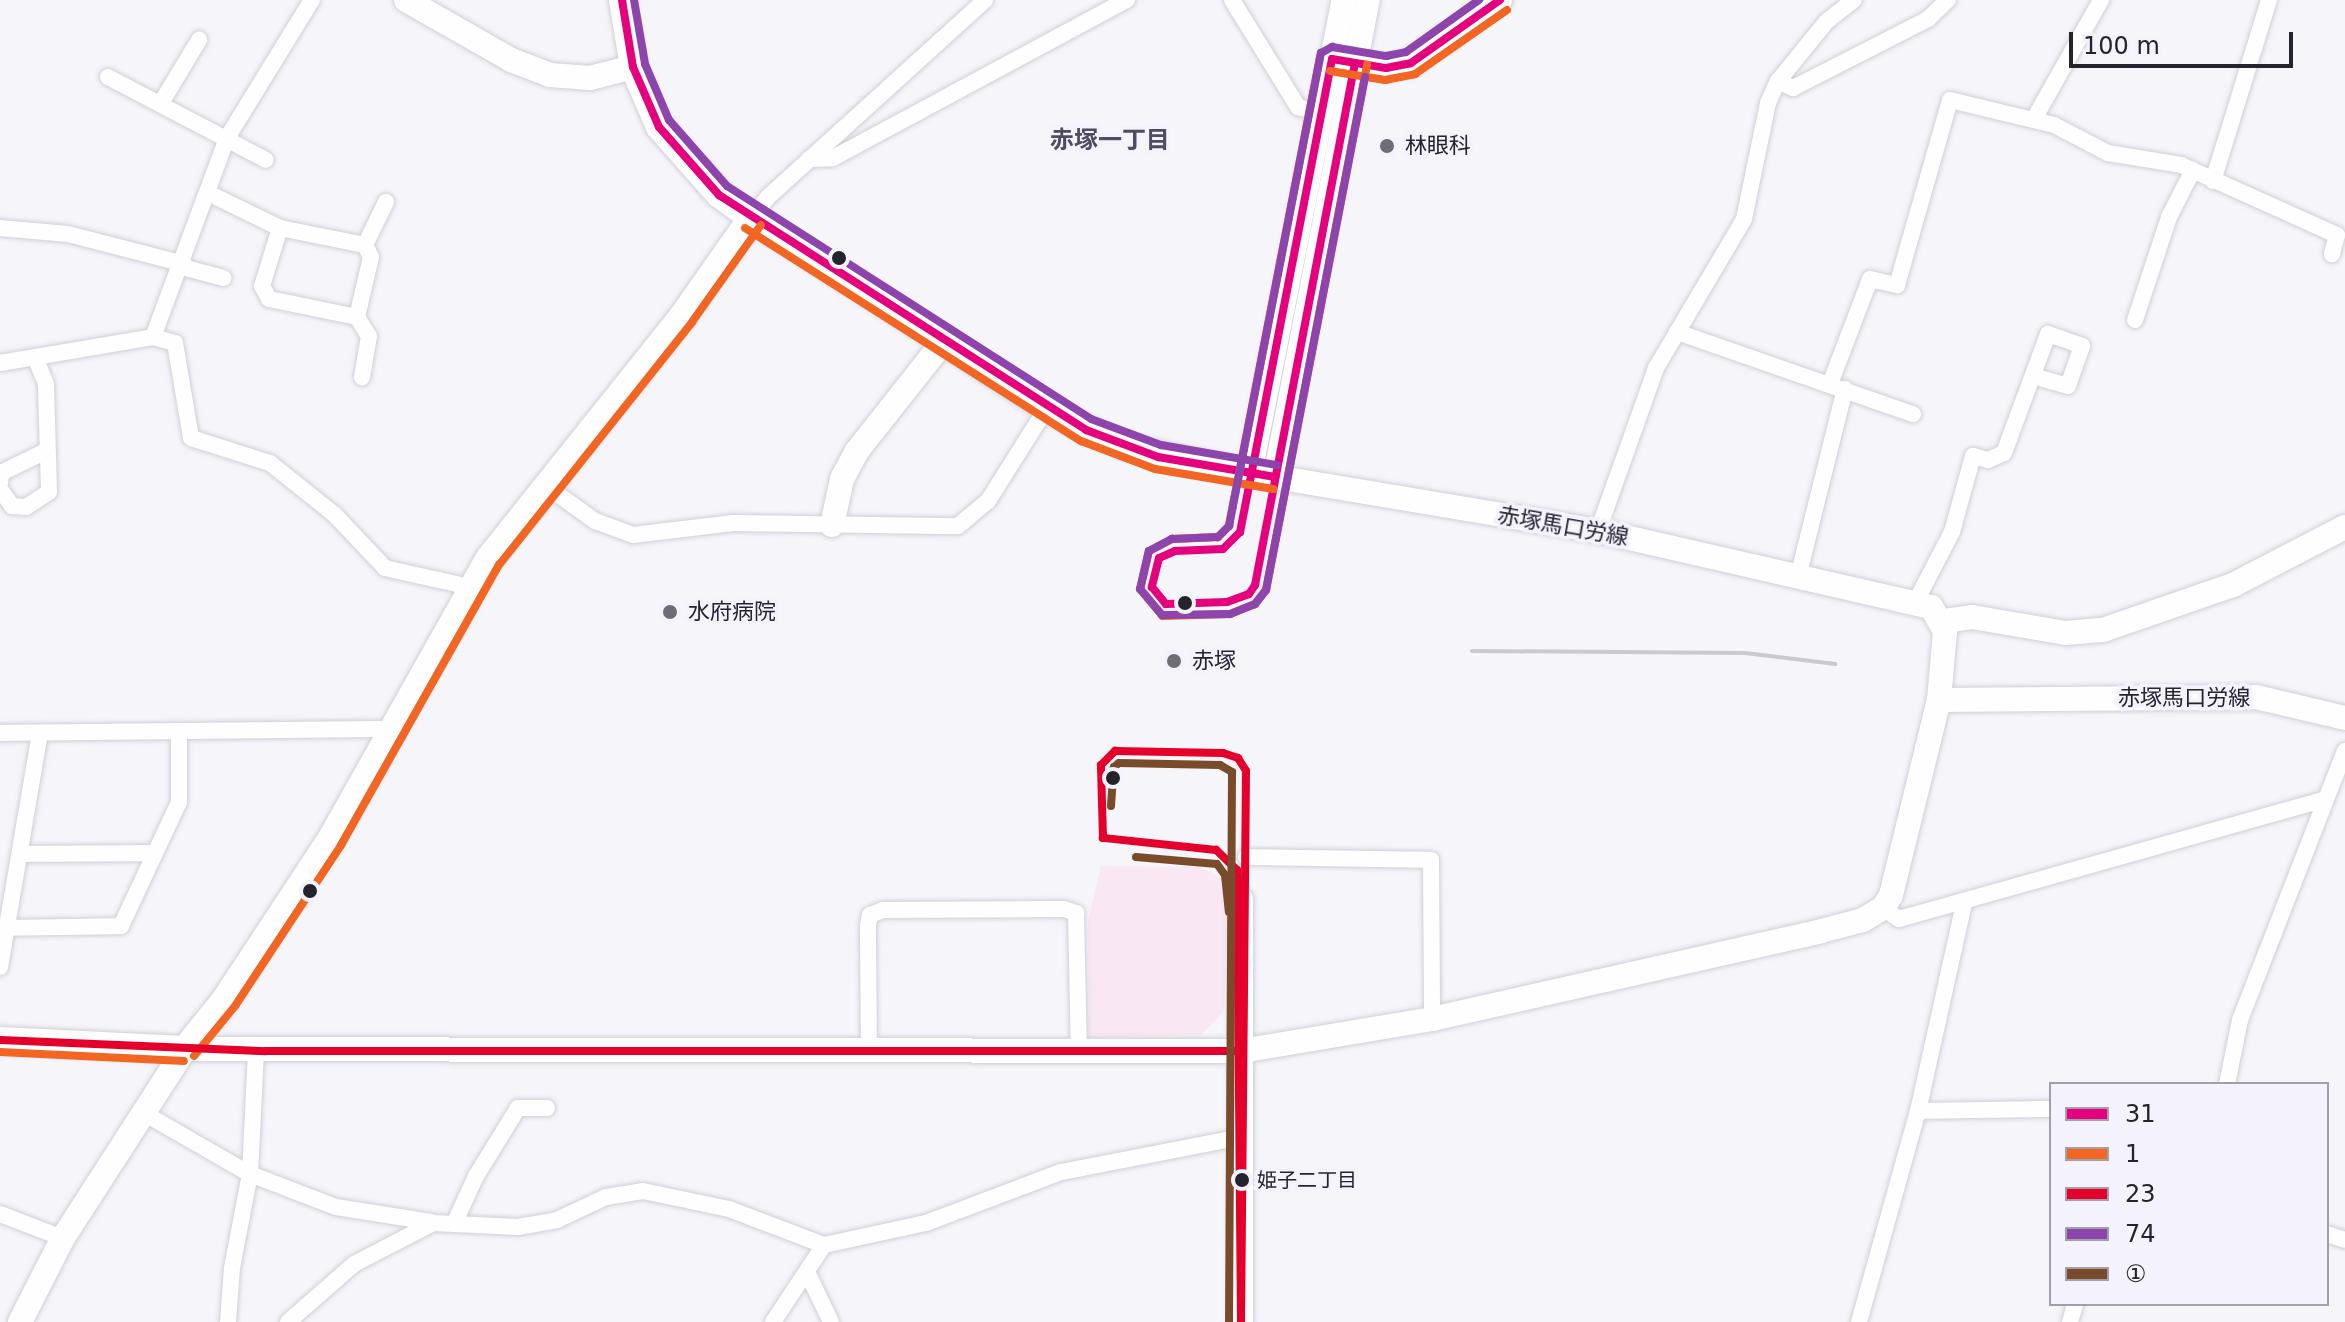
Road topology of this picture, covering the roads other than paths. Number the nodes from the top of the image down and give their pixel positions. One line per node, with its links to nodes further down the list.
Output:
1 (312, 0): 22 (street)
2 (406, 0): 16 (street)
3 (622, 0): 16 (main road)
4 (985, 0): 23 (street)
5 (1127, 0): 23 (street)
6 (1232, 0): 20 (street)
7 (1344, 0): 15 (street)
8 (1368, 0): 15 (street)
9 (1854, 0): 18 (street)
10 (1948, 0): 18 (street)
11 (2101, 0): 21 (street)
12 (2269, 0): 26 (street)
13 (1497, 1): 15 (street)
14 (199, 40): 19 (street)
15 (1344, 61): 20 (street); 49 (street)
16 (633, 67): 29 (main road)
17 (108, 77): 19 (street)
18 (1778, 81): 38 (street)
19 (161, 103): 22 (street)
20 (1321, 113): 49 (street)
21 (2034, 119): 25 (street); 45 (street)
22 (227, 138): 24 (street); 27 (street)
23 (809, 159): 29 (street)
24 (266, 160)
25 (2193, 170): 26 (street); 37 (street)
26 (2213, 181): 33 (street)
27 (208, 193): 31 (street); 34 (street)
28 (386, 202): 32 (street)
29 (751, 218): 40 (street, 赤塚馬口労線); 50 (main road)
30 (0, 228): 34 (street)
31 (280, 228): 32 (street); 36 (street)
32 (365, 245): 36 (street)
33 (2332, 254)
34 (183, 265): 35 (street); 39 (street)
35 (224, 278)
36 (357, 317): 44 (street)
37 (2135, 320)
38 (1677, 332): 45 (street); 54 (street)
39 (153, 337): 41 (street); 56 (street)
40 (943, 342): 46 (street, 赤塚馬口労線); 52 (street)
41 (36, 359): 42 (street); 48 (street)
42 (0, 363)
43 (2033, 376): 57 (street)
44 (362, 377)
45 (1837, 386): 47 (street); 55 (street)
46 (1046, 409): 49 (street, 赤塚馬口労線); 52 (street)
47 (1913, 414)
48 (46, 451): 51 (street); 51 (street)
49 (1262, 475): 54 (street, 赤塚馬口労線)
50 (545, 485): 52 (street); 56 (main road)
51 (0, 486)
52 (832, 525)
53 (2345, 527): 58 (street)
54 (1598, 531): 55 (street, 赤塚馬口労線)
55 (1798, 577): 57 (street, 赤塚馬口労線)
56 (470, 587): 61 (main road)
57 (1915, 603): 58 (street, 赤塚馬口労線)
58 (1944, 621): 59 (street)
59 (1939, 700): 60 (street, 赤塚馬口労線); 72 (street)
60 (2345, 718)
61 (393, 729): 62 (street); 77 (main road)
62 (179, 732): 64 (street); 67 (street)
63 (0, 733): 64 (street)
64 (40, 734): 68 (street)
65 (2345, 751): 66 (street)
66 (2325, 799): 71 (street); 82 (street)
67 (154, 853): 68 (street); 73 (street)
68 (20, 854): 73 (street)
69 (1246, 857): 75 (street)
70 (1241, 899): 80 (street)
71 (1964, 903): 72 (street); 85 (street)
72 (1883, 908): 75 (street)
73 (4, 928): 74 (street)
74 (0, 967)
75 (1432, 1019): 80 (street)
76 (0, 1040): 77 (main road)
77 (185, 1049): 78 (street); 86 (street)
78 (256, 1051): 81 (street); 88 (street)
79 (1079, 1051): 80 (street); 81 (street); 81 (street)
80 (1241, 1051): 87 (street)
81 (869, 1053)
82 (2227, 1082)
83 (547, 1108): 91 (street)
84 (2049, 1109): 85 (street)
85 (1918, 1111): 101 (street)
86 (142, 1112): 88 (street); 92 (street)
87 (1241, 1137): 93 (street); 100 (street)
88 (250, 1174): 90 (street); 96 (street)
89 (0, 1214): 92 (street)
90 (433, 1223): 91 (street); 97 (street)
91 (454, 1224): 93 (street)
92 (63, 1238): 95 (street)
93 (824, 1245): 94 (street)
94 (808, 1274): 98 (street); 99 (street)
95 (20, 1322)
96 (228, 1322)
97 (288, 1322)
98 (773, 1322)
99 (831, 1322)
100 (1241, 1322)
101 (1859, 1322)

